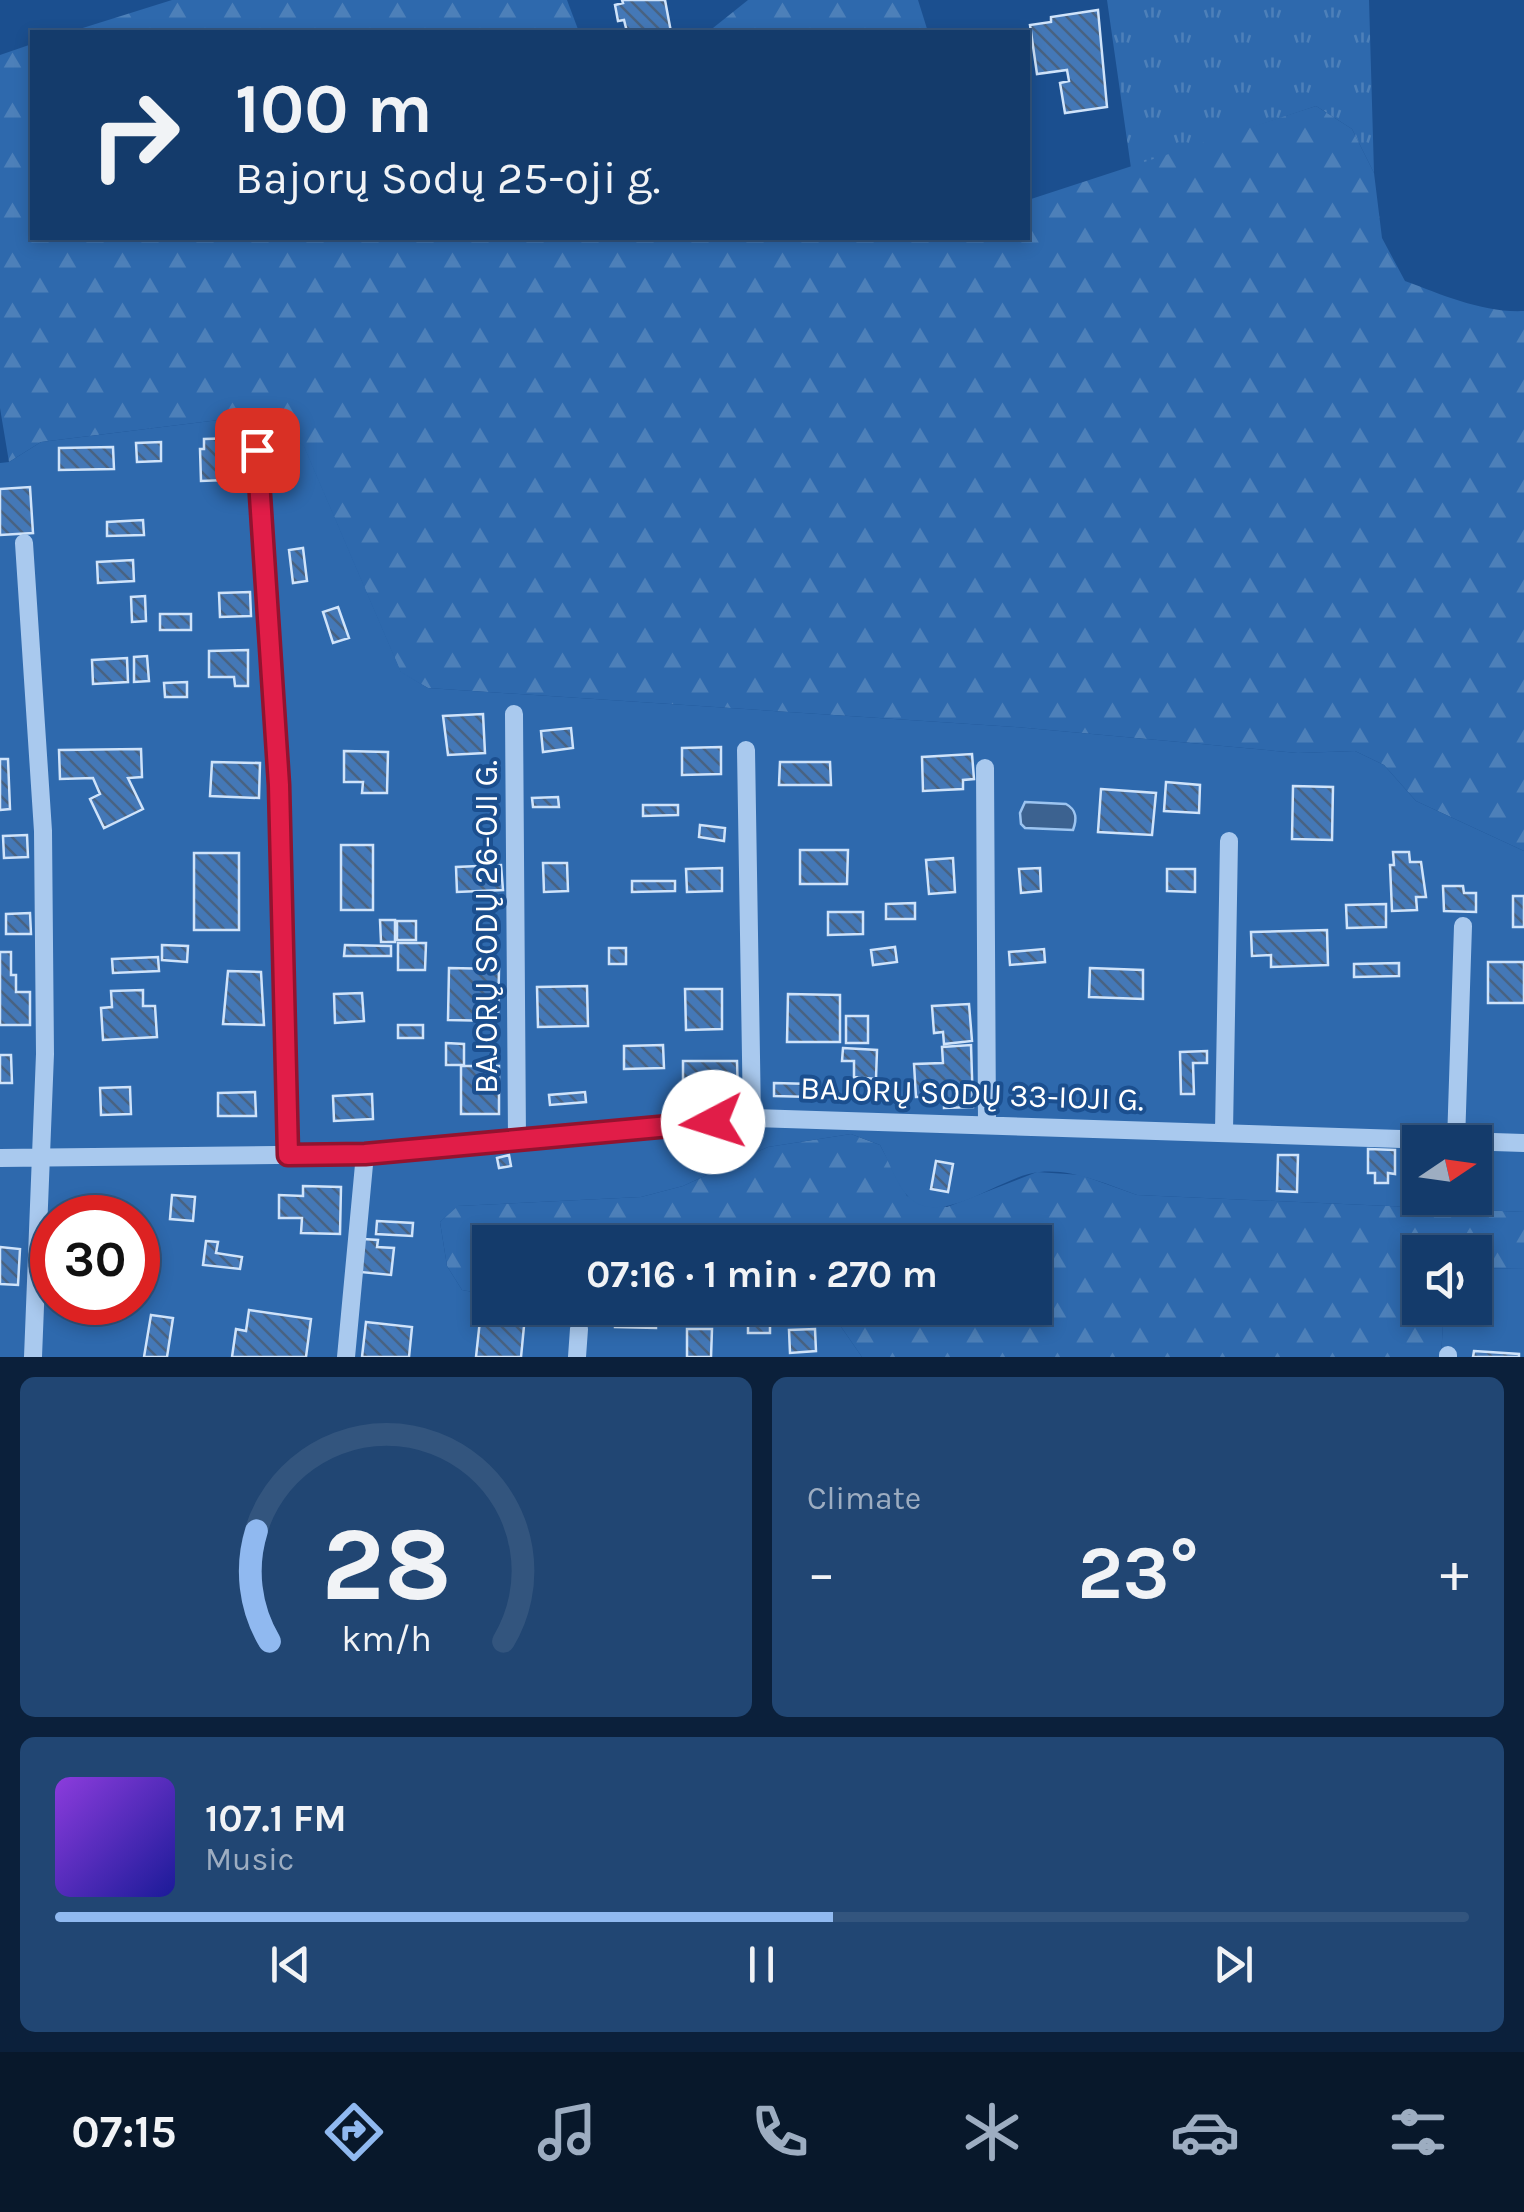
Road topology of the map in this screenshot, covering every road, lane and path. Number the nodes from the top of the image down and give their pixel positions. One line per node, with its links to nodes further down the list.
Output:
1 (257, 450): 17 (street)
2 (24, 543): 19 (street)
3 (514, 714): 12 (street, BAJORŲ SODŲ 26-OJI G.)
4 (746, 750): 8 (street)
5 (986, 768): 9 (street)
6 (1228, 841): 11 (street)
7 (1463, 926): 10 (street)
8 (752, 1118): 9 (street, BAJORŲ SODŲ 33-IOJI G.); 12 (street, BAJORŲ SODŲ 33-IOJI G.)
9 (987, 1124): 11 (street, BAJORŲ SODŲ 33-IOJI G.)
10 (1457, 1125)
11 (1224, 1131): 13 (street, BAJORŲ SODŲ 33-IOJI G.)
12 (517, 1139): 16 (street, BAJORŲ SODŲ 33-IOJI G.)
13 (1402, 1139)
14 (1492, 1142): 15 (street, BAJORŲ SODŲ 33-IOJI G.)
15 (1524, 1142)
16 (365, 1154): 17 (street, BAJORŲ SODŲ 33-IOJI G.); 22 (street)
17 (288, 1155): 19 (street, BAJORŲ SODŲ 33-IOJI G.)
18 (0, 1158): 19 (street, BAJORŲ SODŲ 33-IOJI G.)
19 (42, 1158): 21 (street)
20 (580, 1329): 23 (street)
21 (34, 1357)
22 (346, 1357)
23 (576, 1357)

